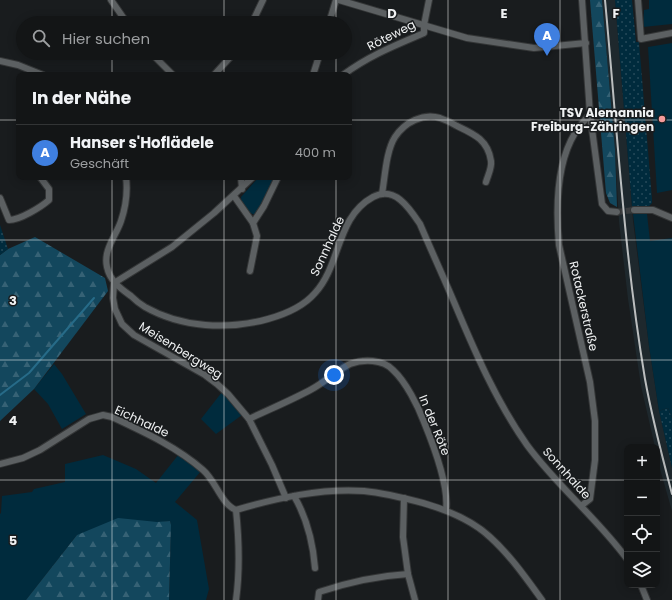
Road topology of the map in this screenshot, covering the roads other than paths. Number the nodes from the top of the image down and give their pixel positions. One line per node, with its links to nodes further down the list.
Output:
1 (111, 0): 8 (street)
2 (263, 0): 9 (street)
3 (336, 0): 10 (street)
4 (340, 0): 11 (street)
5 (429, 0): 11 (street)
6 (582, 0): 13 (street)
7 (638, 0): 12 (street)
8 (122, 16)
9 (255, 16)
10 (331, 16)
11 (424, 25): 13 (street); 22 (street, Röteweg)
12 (672, 33)
13 (586, 43): 23 (street)
14 (158, 60): 19 (street)
15 (228, 60): 20 (street)
16 (318, 60): 21 (street)
17 (0, 62): 18 (street)
18 (36, 72)
19 (170, 72)
20 (217, 72)
21 (314, 72)
22 (347, 72)
23 (590, 114): 35 (street); 45 (street, Rotackerstraße)
24 (42, 180): 33 (street)
25 (126, 180): 39 (street)
26 (241, 180): 30 (street)
27 (250, 180): 30 (street)
28 (277, 180): 37 (street)
29 (486, 182): 31 (street)
30 (242, 189): 32 (street)
31 (382, 194): 39 (street, Sonnhalde); 45 (street, Sonnhalde)
32 (234, 196): 37 (street); 39 (street)
33 (0, 198)
34 (634, 210): 36 (street)
35 (617, 212)
36 (672, 218)
37 (253, 223): 38 (street)
38 (250, 270)
39 (114, 283): 40 (street, Meisenbergweg)
40 (249, 419): 43 (street, Meisenbergweg); 47 (street, In der Röte)
41 (0, 464): 46 (street, Eichhalde)
42 (294, 496): 43 (street); 44 (street); 49 (street)
43 (286, 498): 46 (street)
44 (404, 498): 47 (street); 50 (street)
45 (580, 506): 48 (street, Sonnhalde)
46 (236, 510): 52 (street)
47 (446, 510): 55 (street)
48 (624, 555)
49 (315, 568)
50 (408, 574): 53 (street); 54 (street)
51 (642, 588): 56 (street)
52 (236, 600)
53 (318, 600)
54 (415, 600)
55 (542, 600)
56 (647, 600)

